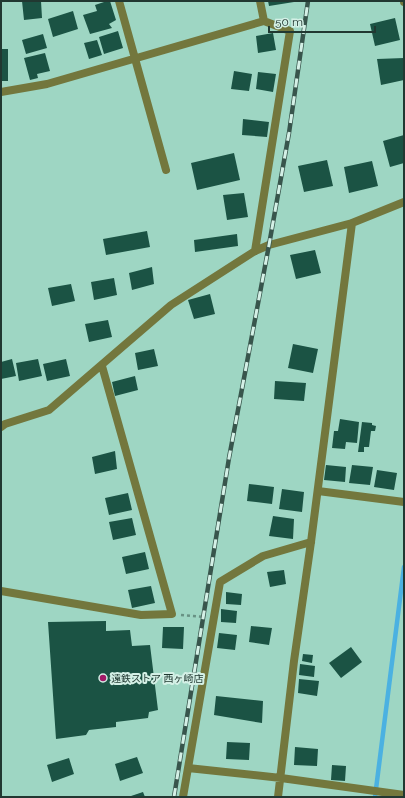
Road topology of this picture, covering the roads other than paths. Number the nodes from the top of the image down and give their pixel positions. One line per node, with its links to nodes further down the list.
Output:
1 (119, 1): 4 (street)
2 (260, 1): 3 (street)
3 (264, 21): 4 (street); 9 (street)
4 (136, 59): 5 (street); 6 (street)
5 (1, 92)
6 (166, 170)
7 (404, 202): 8 (street)
8 (352, 223): 9 (street); 12 (street)
9 (255, 251): 10 (street)
10 (102, 366): 11 (street); 15 (street)
11 (1, 427)
12 (318, 491): 13 (street); 14 (street)
13 (404, 502)
14 (311, 542): 16 (street); 17 (street)
15 (1, 591)
16 (188, 768): 17 (street); 19 (street)
17 (281, 778): 18 (street); 20 (street)
18 (404, 795)
19 (183, 797)
20 (278, 797)

